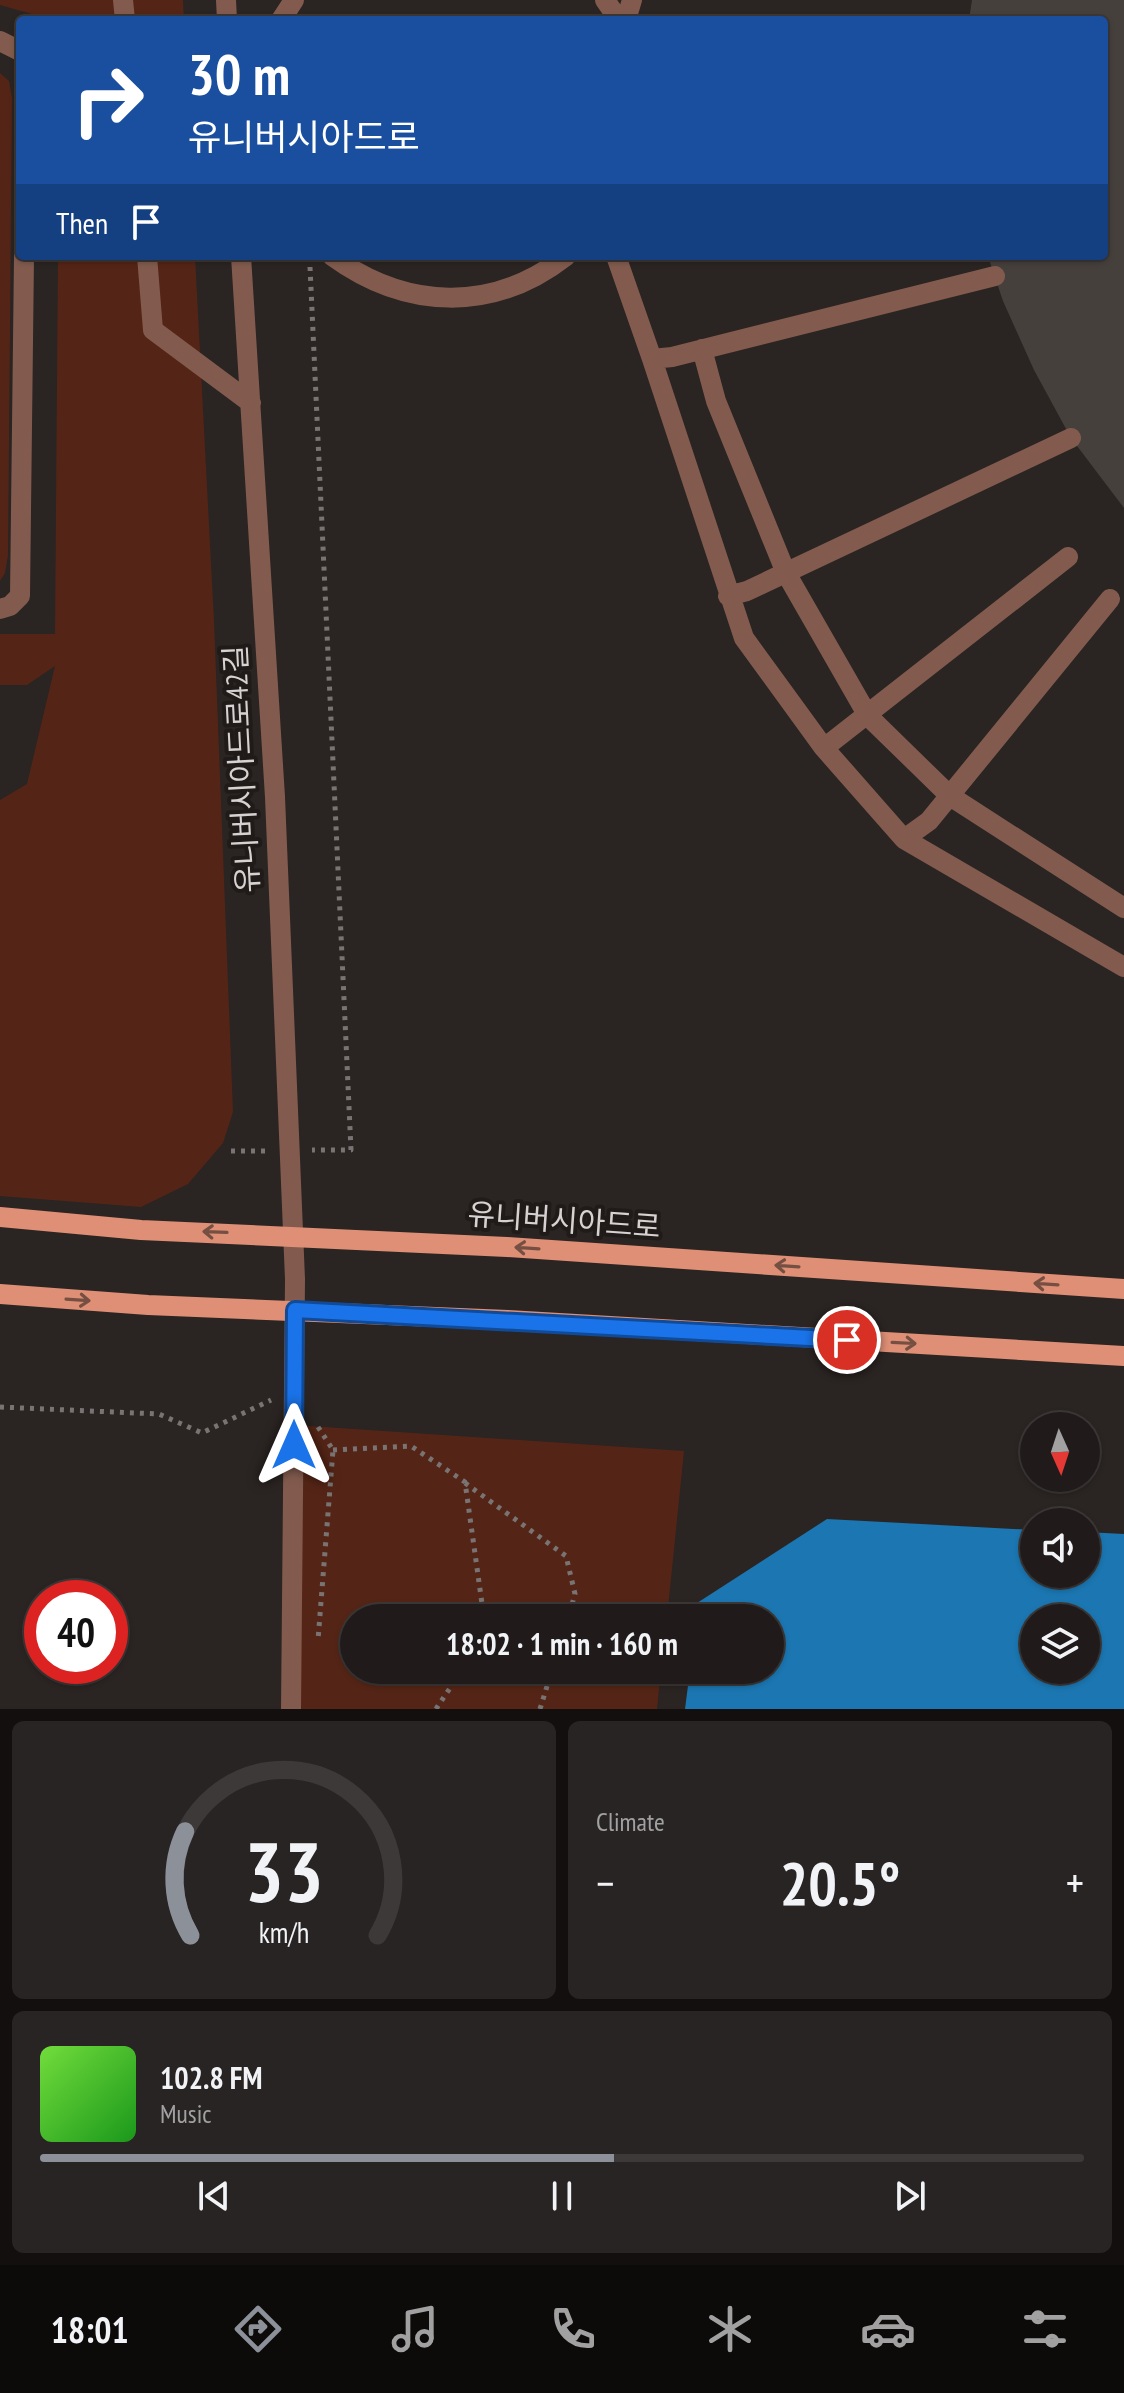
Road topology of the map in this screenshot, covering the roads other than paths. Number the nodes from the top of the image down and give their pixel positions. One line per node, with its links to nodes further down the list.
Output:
1 (24, 260): 16 (street)
2 (147, 260): 10 (street)
3 (241, 260): 10 (street, 유니버시아드로42길)
4 (337, 260): 5 (street)
5 (561, 260)
6 (617, 260): 9 (street)
7 (995, 276): 8 (street)
8 (702, 349): 9 (street); 13 (street)
9 (652, 359): 14 (street)
10 (251, 403): 24 (street, 유니버시아드로42길)
11 (1071, 438): 13 (street)
12 (1068, 557): 17 (street)
13 (786, 573): 14 (street); 17 (street)
14 (728, 596): 18 (street)
15 (1110, 599): 19 (street)
16 (0, 609)
17 (868, 716): 18 (street); 19 (street)
18 (824, 748): 20 (street)
19 (950, 796): 20 (street); 21 (street)
20 (904, 839): 22 (street)
21 (1124, 908)
22 (1124, 967)
23 (0, 1217): 24 (main road, 유니버시아드로, one-way to 23)
24 (293, 1235): 25 (main road, 유니버시아드로, one-way to 24); 27 (street, 유니버시아드로42길)
25 (1124, 1289)
26 (0, 1294): 27 (main road, one-way to 27)
27 (295, 1310): 28 (main road, one-way to 28); 29 (street, 유니버시아드로42길)
28 (1124, 1356)
29 (291, 1709)

